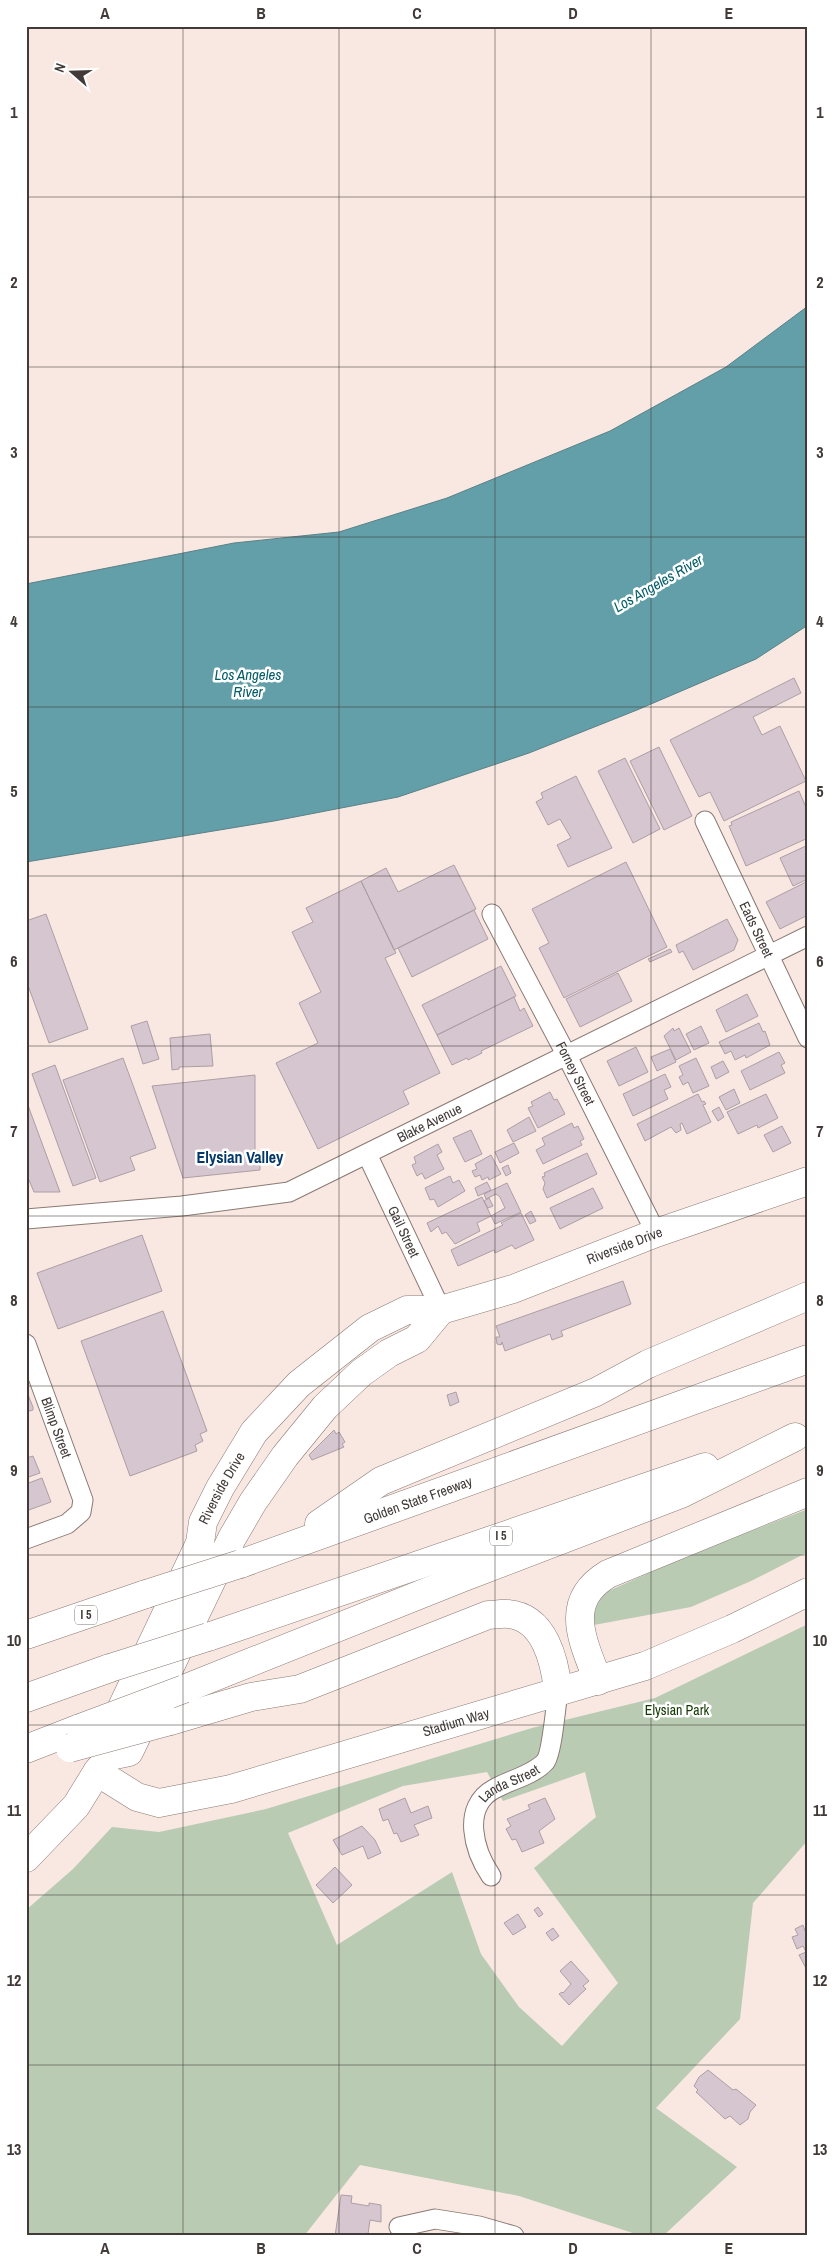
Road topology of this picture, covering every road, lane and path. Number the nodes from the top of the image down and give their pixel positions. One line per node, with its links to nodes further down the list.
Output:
1 (705, 821): 4 (street, Eads Street)
2 (492, 914): 6 (street, Forney Street)
3 (808, 936): 4 (street, Blake Avenue)
4 (768, 956): 5 (street, Eads Street); 6 (street, Blake Avenue)
5 (808, 1038)
6 (567, 1056): 7 (street, Blake Avenue); 10 (street, Forney Street)
7 (367, 1154): 9 (street, Blake Avenue); 12 (street, Gail Street)
8 (808, 1181): 10 (main road, Riverside Drive)
9 (27, 1216)
10 (656, 1233): 12 (main road, Riverside Drive)
11 (808, 1296): 18 (main road)
12 (441, 1310): 27 (main road); 27 (main road, Riverside Drive)
13 (26, 1344): 17 (street, Blimp Street)
14 (808, 1360): 18 (main road, Golden State Freeway / I 5)
15 (802, 1435): 23 (main road, I 5, bridge); 24 (main road, bridge)
16 (808, 1492): 21 (main road)
17 (26, 1539)
18 (289, 1546): 20 (main road, Golden State Freeway / I 5, bridge)
19 (808, 1592): 21 (main road, Stadium Way)
20 (26, 1635)
21 (598, 1681): 22 (main road, Stadium Way)
22 (558, 1691): 24 (main road, bridge); 27 (main road, Stadium Way); 29 (street, Landa Street)
23 (26, 1698)
24 (75, 1738): 25 (main road); 26 (main road)
25 (26, 1748)
26 (26, 1764)
27 (104, 1764): 28 (main road)
28 (26, 1858)
29 (491, 1876)
30 (399, 2227): 31 (street)
31 (514, 2236)

